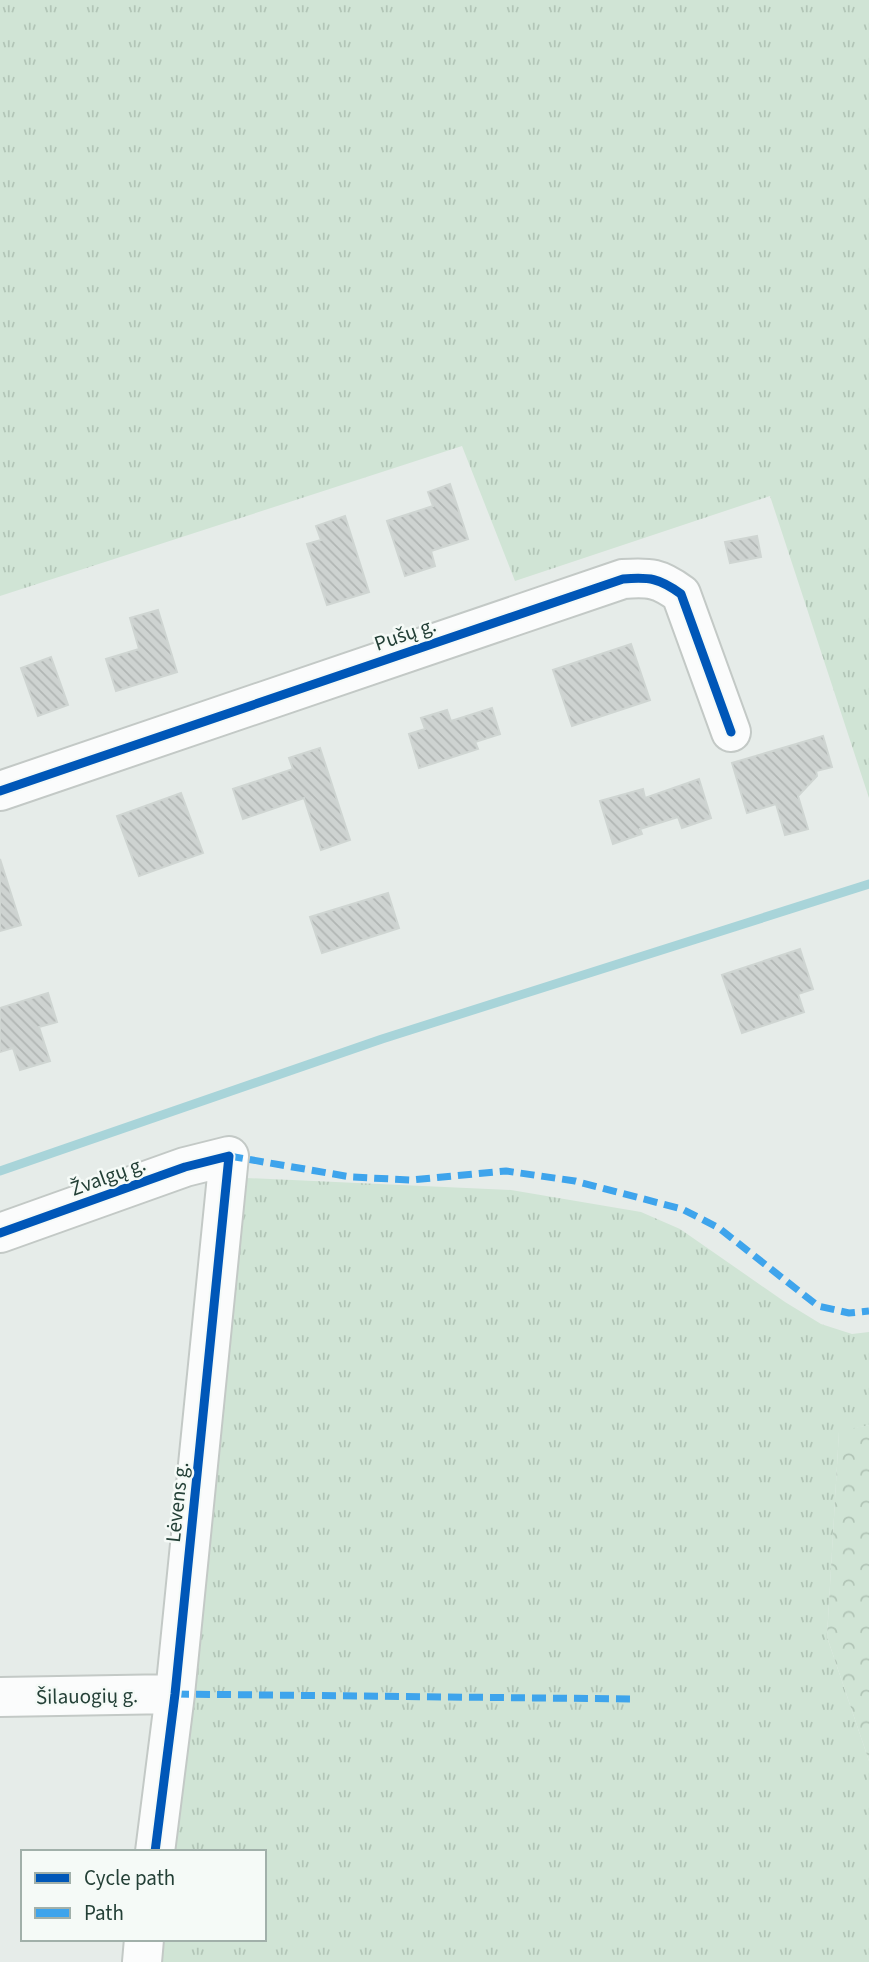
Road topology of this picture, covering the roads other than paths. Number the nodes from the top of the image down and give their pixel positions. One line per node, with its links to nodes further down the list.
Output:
1 (731, 732): 2 (street, Pušų g.)
2 (0, 791)
3 (229, 1156): 4 (street, Žvalgų g.); 5 (street, Lėvens g.)
4 (0, 1233)
5 (175, 1695): 6 (street, Šilauogių g.); 7 (street, Lėvens g.)
6 (0, 1697)
7 (155, 1850)
8 (144, 1941): 9 (street)
9 (142, 1962)

